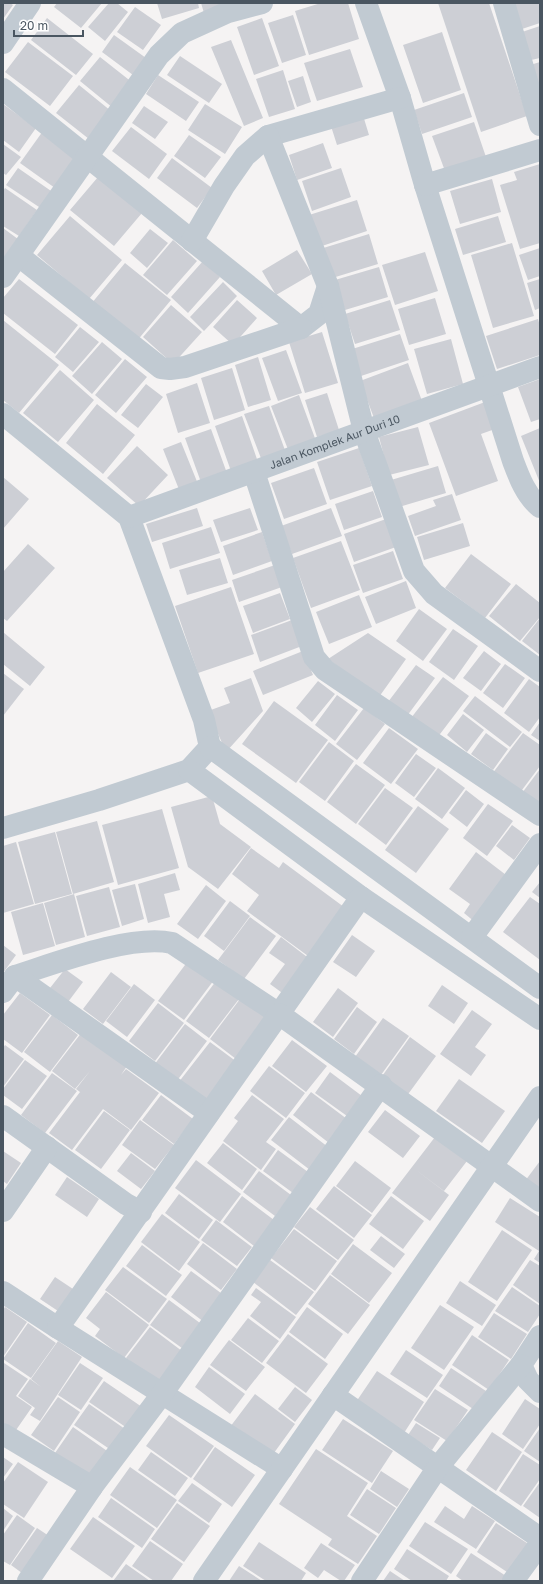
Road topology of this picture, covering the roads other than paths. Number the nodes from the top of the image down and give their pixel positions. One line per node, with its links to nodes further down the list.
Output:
1 (30, 3): 5 (street)
2 (262, 3): 11 (street)
3 (366, 3): 7 (street)
4 (504, 3): 8 (street)
5 (3, 43)
6 (3, 89): 11 (street)
7 (400, 98): 9 (street); 12 (street)
8 (540, 125)
9 (268, 136): 13 (street); 16 (street)
10 (540, 150): 12 (street)
11 (90, 156): 13 (street); 14 (street)
12 (425, 185): 19 (street)
13 (192, 240): 17 (street)
14 (19, 256): 15 (street); 17 (street)
15 (3, 277)
16 (328, 286): 17 (street); 21 (street)
17 (301, 328)
18 (540, 367): 19 (street, Jalan Komplek Aur Duri 10)
19 (489, 386): 21 (street, Jalan Komplek Aur Duri 10); 23 (street)
20 (3, 414): 24 (street)
21 (364, 431): 22 (street, Jalan Komplek Aur Duri 10); 25 (street)
22 (254, 472): 24 (street, Jalan Komplek Aur Duri 10); 28 (street)
23 (540, 508)
24 (129, 517): 26 (street)
25 (540, 670)
26 (210, 747): 27 (street); 32 (street)
27 (189, 770): 29 (street); 31 (street)
28 (540, 815)
29 (3, 828)
30 (540, 844): 32 (street)
31 (361, 897): 35 (street); 37 (street)
32 (472, 937): 33 (street)
33 (505, 962): 35 (street); 36 (street)
34 (9, 984): 37 (street); 41 (street)
35 (490, 986): 38 (street)
36 (540, 988)
37 (278, 1014): 39 (street); 41 (street)
38 (540, 1019)
39 (381, 1085): 44 (street); 53 (street)
40 (540, 1097): 44 (street)
41 (209, 1114): 47 (street)
42 (3, 1116): 43 (street)
43 (47, 1147): 46 (street); 47 (street)
44 (492, 1166): 45 (street); 54 (street)
45 (540, 1201)
46 (3, 1211)
47 (141, 1212): 49 (street)
48 (3, 1292): 49 (street)
49 (58, 1328): 53 (street)
50 (540, 1336): 51 (street)
51 (521, 1365): 52 (street); 56 (street)
52 (540, 1392)
53 (162, 1394): 57 (street); 58 (street)
54 (334, 1395): 56 (street); 57 (street)
55 (3, 1434): 58 (street)
56 (438, 1467): 59 (street); 63 (street)
57 (282, 1469): 62 (street)
58 (92, 1487): 61 (street)
59 (540, 1538)
60 (540, 1544): 64 (street)
61 (28, 1581)
62 (204, 1581)
63 (362, 1581)
64 (513, 1581)

